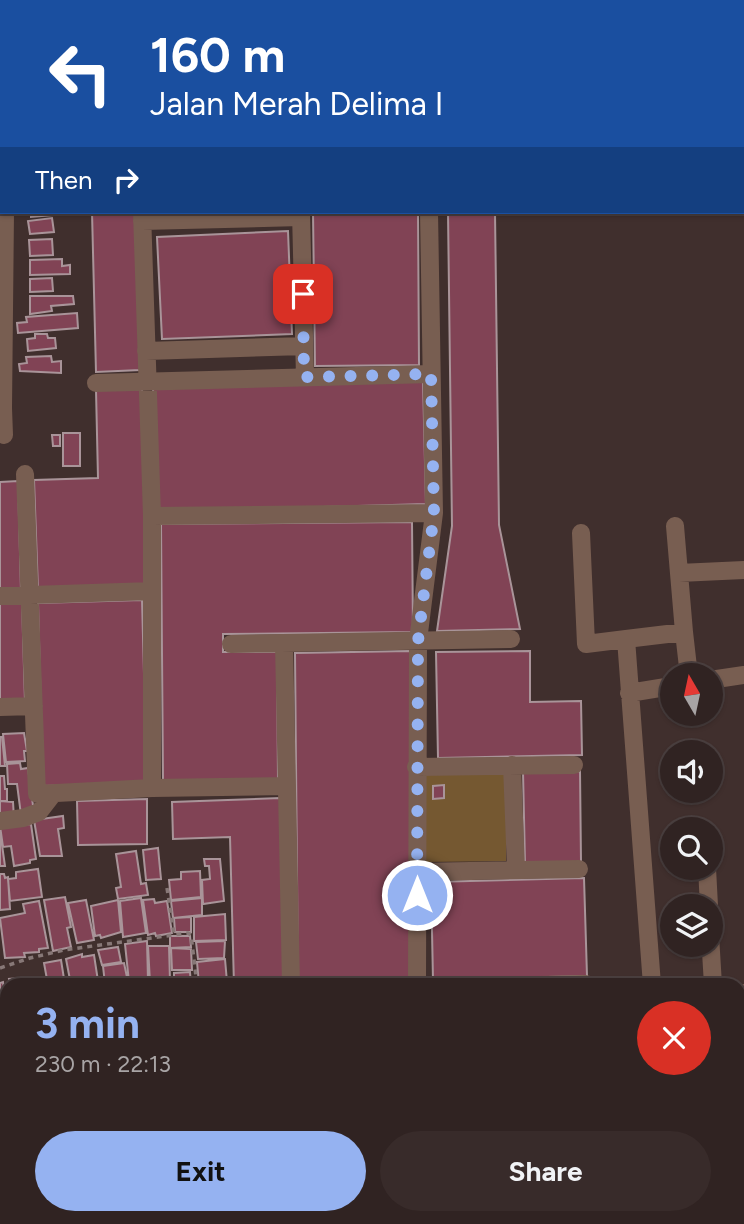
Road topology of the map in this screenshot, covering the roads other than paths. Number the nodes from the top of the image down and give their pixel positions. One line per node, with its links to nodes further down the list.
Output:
1 (5, 214): 11 (street)
2 (300, 214): 4 (street); 5 (street)
3 (429, 214): 7 (street)
4 (142, 216): 6 (street)
5 (304, 345): 6 (street); 8 (street)
6 (146, 351): 9 (street)
7 (431, 374): 8 (street); 14 (street)
8 (304, 377): 9 (street)
9 (146, 382): 10 (street); 15 (street)
10 (96, 383)
11 (1, 408): 12 (street)
12 (4, 435)
13 (25, 474): 21 (street)
14 (434, 513): 15 (street); 26 (street)
15 (152, 516): 20 (street)
16 (675, 526): 19 (street)
17 (581, 533): 25 (street)
18 (744, 570): 19 (street)
19 (678, 573): 23 (street)
20 (152, 591): 21 (street); 40 (street)
21 (29, 595): 22 (street); 34 (street)
22 (0, 596)
23 (684, 632): 25 (street); 29 (street)
24 (511, 639): 26 (street)
25 (626, 639): 33 (street)
26 (418, 641): 27 (street); 38 (street)
27 (284, 643): 28 (street); 39 (street)
28 (231, 644)
29 (688, 663)
30 (744, 675): 31 (street)
31 (723, 678)
32 (660, 688): 33 (street)
33 (629, 693): 49 (street)
34 (34, 706): 35 (street); 41 (street)
35 (0, 707)
36 (512, 765): 37 (street); 38 (street); 44 (street)
37 (574, 765)
38 (416, 767): 45 (street)
39 (287, 786): 40 (street); 47 (street)
40 (152, 788): 41 (street)
41 (53, 794): 42 (street)
42 (0, 821)
43 (579, 869): 44 (street)
44 (516, 870): 45 (street)
45 (417, 872): 48 (street)
46 (711, 957): 50 (street)
47 (291, 978)
48 (417, 978)
49 (651, 978)
50 (713, 978)

